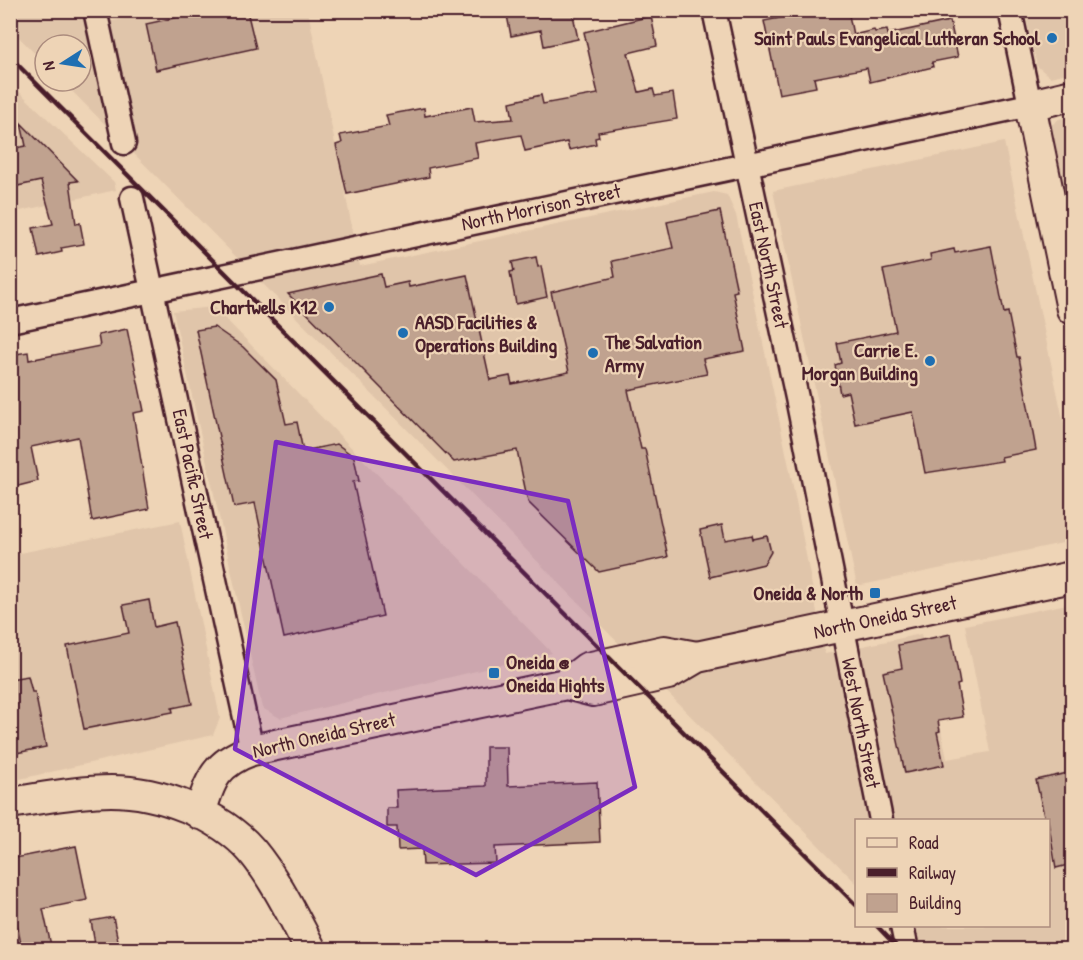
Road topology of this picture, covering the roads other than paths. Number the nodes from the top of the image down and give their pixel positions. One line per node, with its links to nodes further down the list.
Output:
1 (95, 10): 6 (street)
2 (714, 10): 7 (street, East North Street)
3 (1010, 10): 5 (street)
4 (1072, 95): 5 (main road, North Morrison Street)
5 (1030, 105): 7 (street, North Morrison Street); 10 (main road)
6 (124, 143)
7 (747, 164): 9 (street, North Morrison Street); 13 (street, East North Street)
8 (132, 198): 9 (street, East Pacific Street)
9 (153, 289): 11 (street, North Morrison Street); 14 (street, East Pacific Street)
10 (1072, 309)
11 (10, 321)
12 (1072, 577): 13 (main road, North Oneida Street)
13 (842, 626): 14 (main road, North Oneida Street); 17 (street, West North Street)
14 (252, 750): 16 (main road, North Oneida Street)
15 (10, 803): 16 (main road)
16 (200, 814): 19 (main road)
17 (881, 819)
18 (902, 927): 20 (street)
19 (311, 950)
20 (907, 950)

